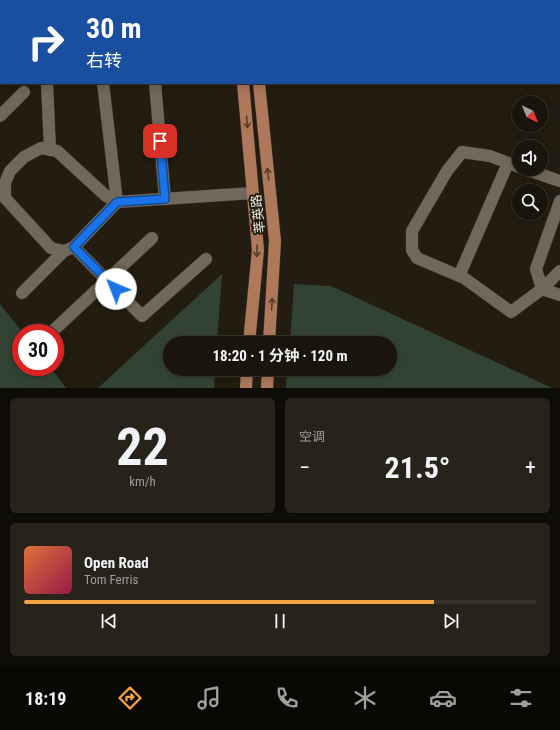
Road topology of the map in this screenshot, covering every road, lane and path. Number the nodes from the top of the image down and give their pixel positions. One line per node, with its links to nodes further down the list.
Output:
1 (47, 84): 8 (street)
2 (103, 84): 17 (street)
3 (155, 84): 15 (street)
4 (243, 84): 14 (main road, 莘英路, one-way to 14)
5 (259, 84): 29 (main road, 莘英路, one-way to 5)
6 (24, 92): 7 (street)
7 (0, 116)
8 (50, 150): 13 (street); 17 (street)
9 (512, 164): 22 (street)
10 (512, 169): 22 (street)
11 (545, 176): 12 (street)
12 (560, 181)
13 (2, 191): 19 (street)
14 (253, 193): 15 (street); 28 (main road, 莘英路, one-way to 28)
15 (165, 199): 17 (street)
16 (560, 201): 24 (street)
17 (117, 202): 19 (street)
18 (152, 238): 23 (street)
19 (69, 249): 23 (street); 25 (street)
20 (206, 259): 23 (street)
21 (560, 271): 24 (street)
22 (459, 276): 24 (street)
23 (107, 280): 27 (street)
24 (542, 289): 26 (street)
25 (22, 293)
26 (560, 295)
27 (60, 324)
28 (251, 336)
29 (269, 336)
30 (247, 376): 32 (main road)
31 (268, 376): 33 (main road)
32 (246, 388)
33 (267, 388)

